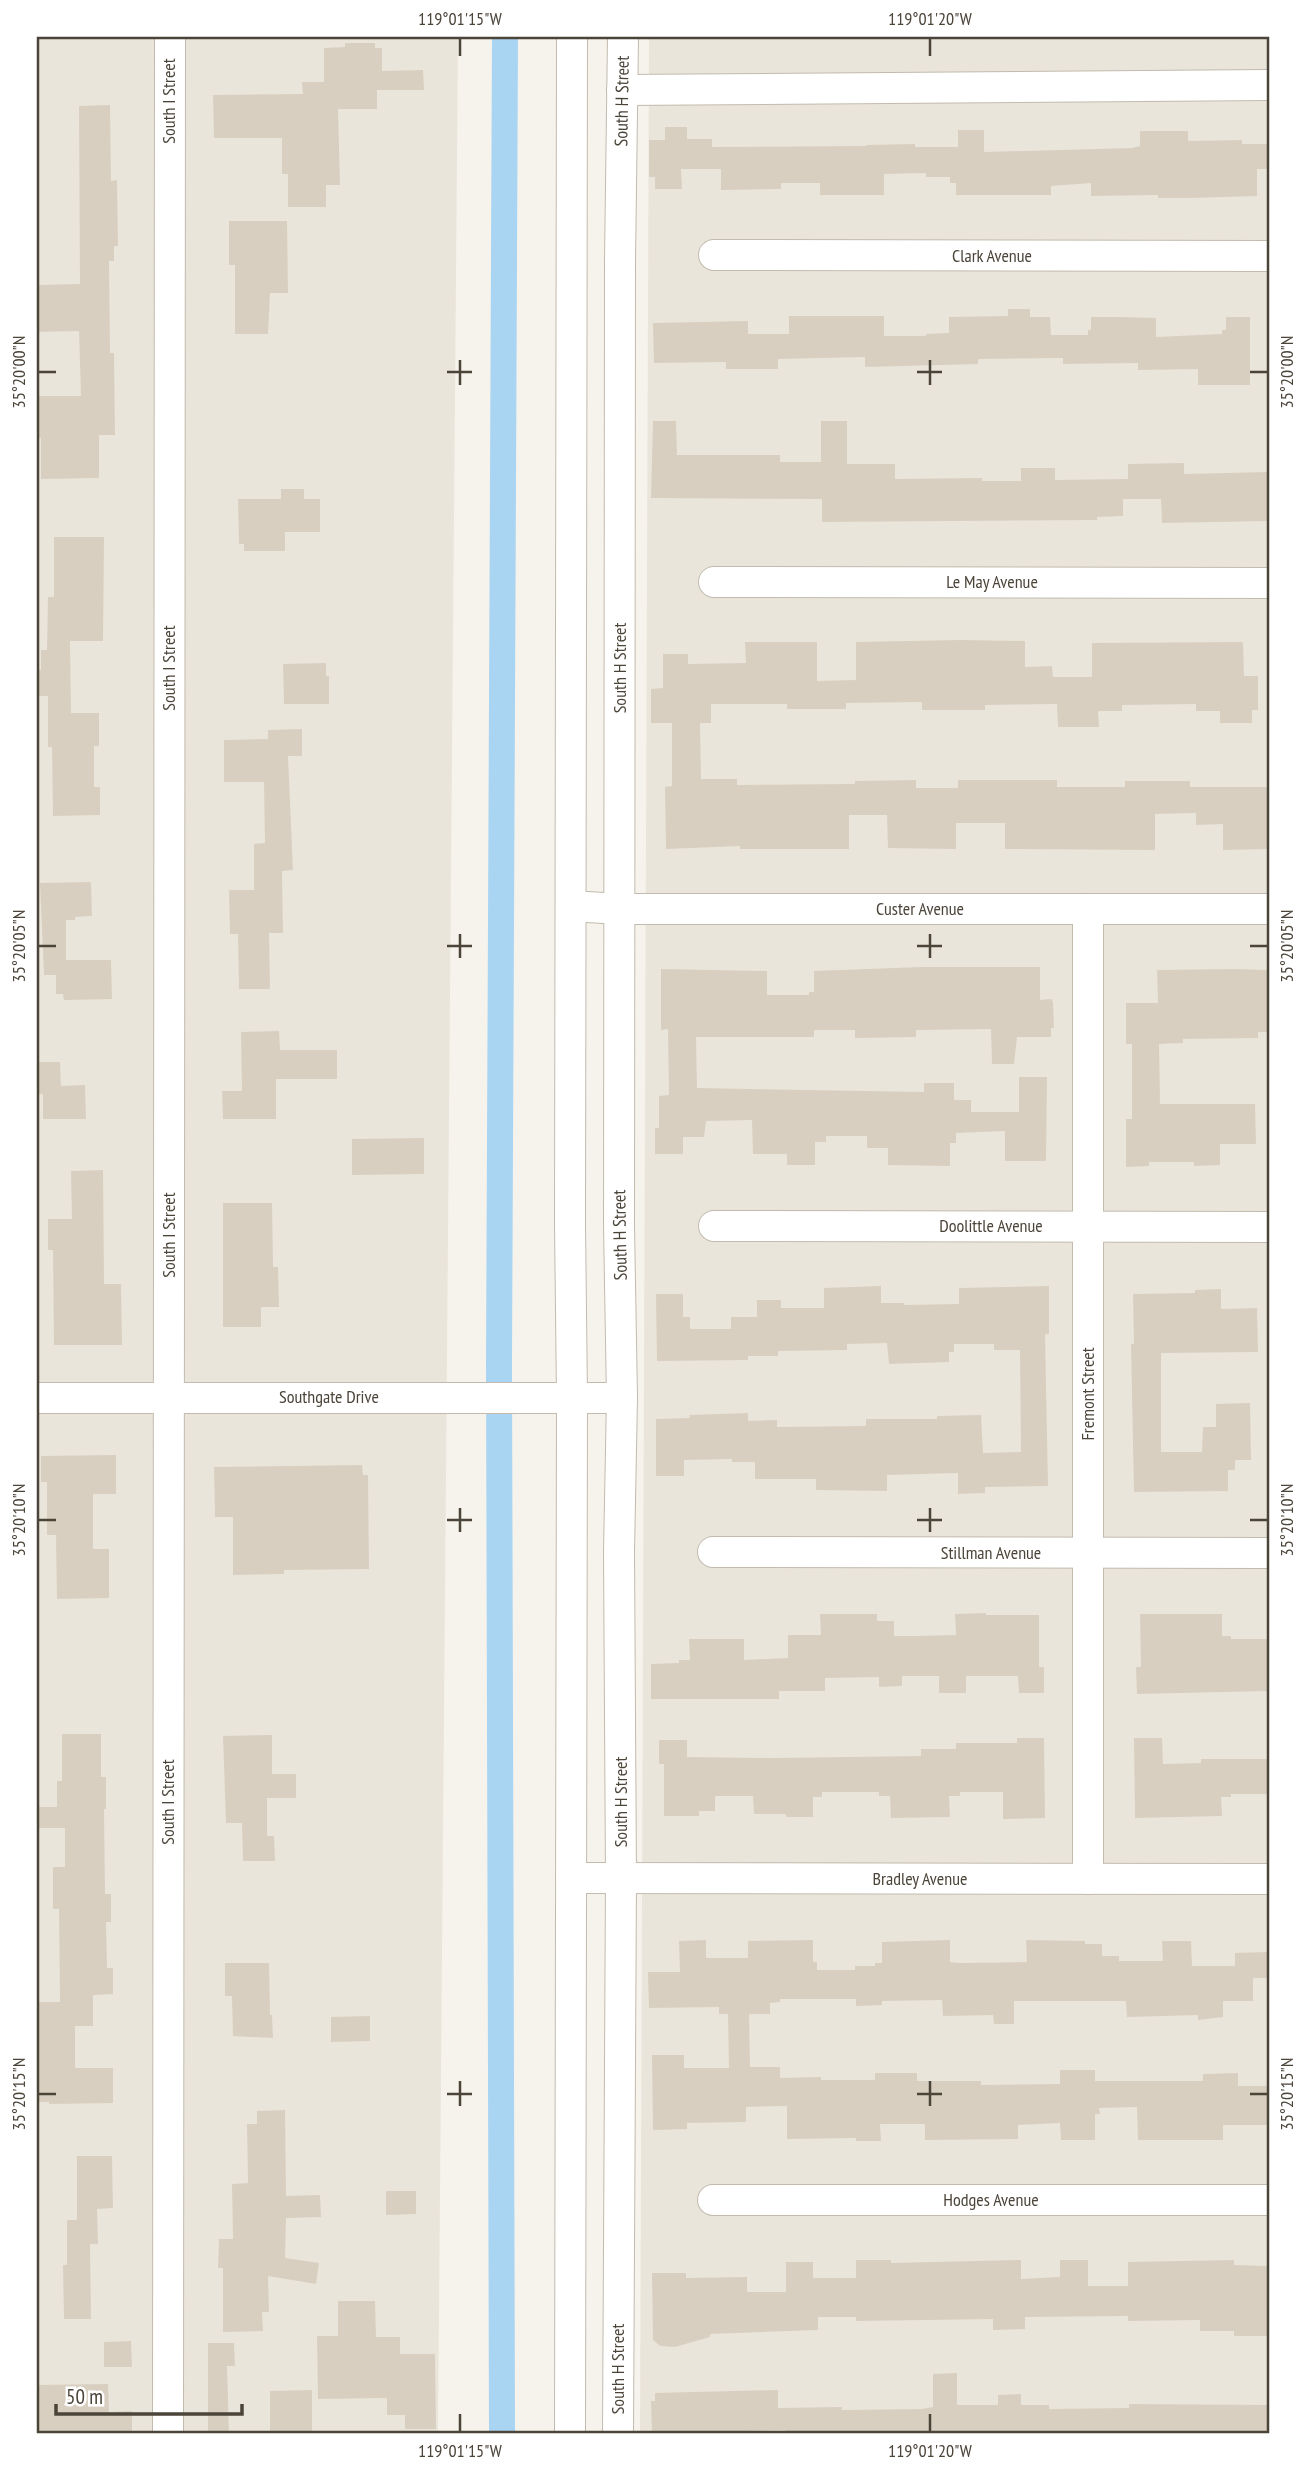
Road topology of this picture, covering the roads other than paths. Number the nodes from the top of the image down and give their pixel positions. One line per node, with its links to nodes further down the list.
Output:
1 (170, 37): 18 (street, South I Street)
2 (572, 37): 10 (street)
3 (622, 37): 5 (street, South H Street)
4 (1269, 85): 5 (street)
5 (622, 90): 11 (street, South H Street)
6 (714, 255): 7 (street, Clark Avenue)
7 (1269, 256)
8 (714, 582): 9 (street, Le May Avenue)
9 (1269, 583)
10 (571, 906): 11 (street, Custer Avenue); 19 (street)
11 (620, 909): 12 (street, Custer Avenue); 20 (street, South H Street)
12 (1088, 909): 13 (street, Custer Avenue); 15 (street, Fremont Street)
13 (1269, 909)
14 (714, 1226): 15 (street, Doolittle Avenue)
15 (1088, 1227): 16 (street, Doolittle Avenue); 22 (street, Fremont Street)
16 (1269, 1227)
17 (37, 1398): 18 (street, Southgate Drive)
18 (169, 1398): 19 (street, Southgate Drive); 30 (street, South I Street)
19 (572, 1398): 20 (street, Southgate Drive); 24 (street)
20 (622, 1398): 25 (street, South H Street)
21 (713, 1552): 22 (street, Stillman Avenue)
22 (1088, 1553): 23 (street, Stillman Avenue); 26 (street, Fremont Street)
23 (1269, 1553)
24 (571, 1878): 25 (street, Bradley Avenue); 31 (street)
25 (621, 1879): 26 (street, Bradley Avenue); 32 (street, South H Street)
26 (1088, 1879): 27 (street, Bradley Avenue)
27 (1269, 1880)
28 (713, 2200): 29 (street, Hodges Avenue)
29 (1269, 2200)
30 (168, 2433)
31 (570, 2433)
32 (618, 2433)

